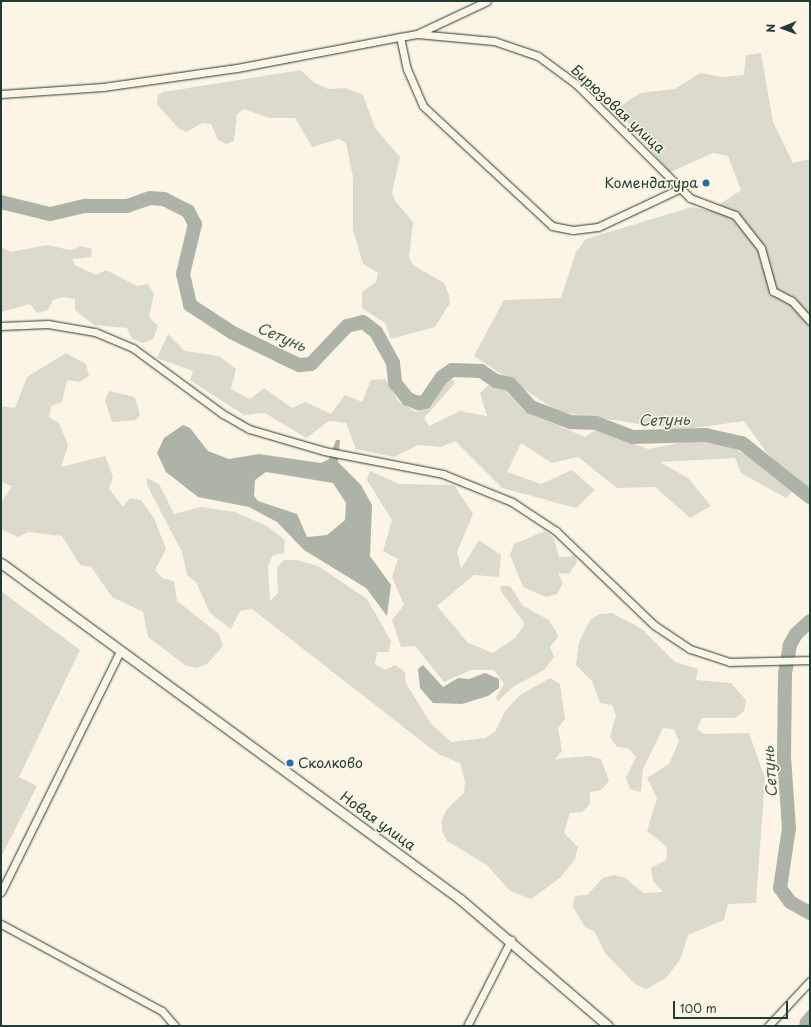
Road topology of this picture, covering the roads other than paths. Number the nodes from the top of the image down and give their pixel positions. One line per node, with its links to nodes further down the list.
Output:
1 (483, 2): 2 (street)
2 (417, 34): 3 (street); 5 (street, Бирюзовая улица)
3 (400, 37): 4 (street); 5 (street)
4 (1, 94)
5 (681, 188): 6 (street, Бирюзовая улица)
6 (810, 320)
7 (1, 326): 10 (street)
8 (1, 563): 9 (street, Новая улица)
9 (120, 651): 11 (street); 13 (street, Новая улица)
10 (810, 660)
11 (1, 892)
12 (1, 924): 15 (street)
13 (511, 940): 16 (street); 17 (street, Новая улица)
14 (810, 981): 18 (street)
15 (175, 1026)
16 (467, 1026)
17 (608, 1026)
18 (768, 1026)

